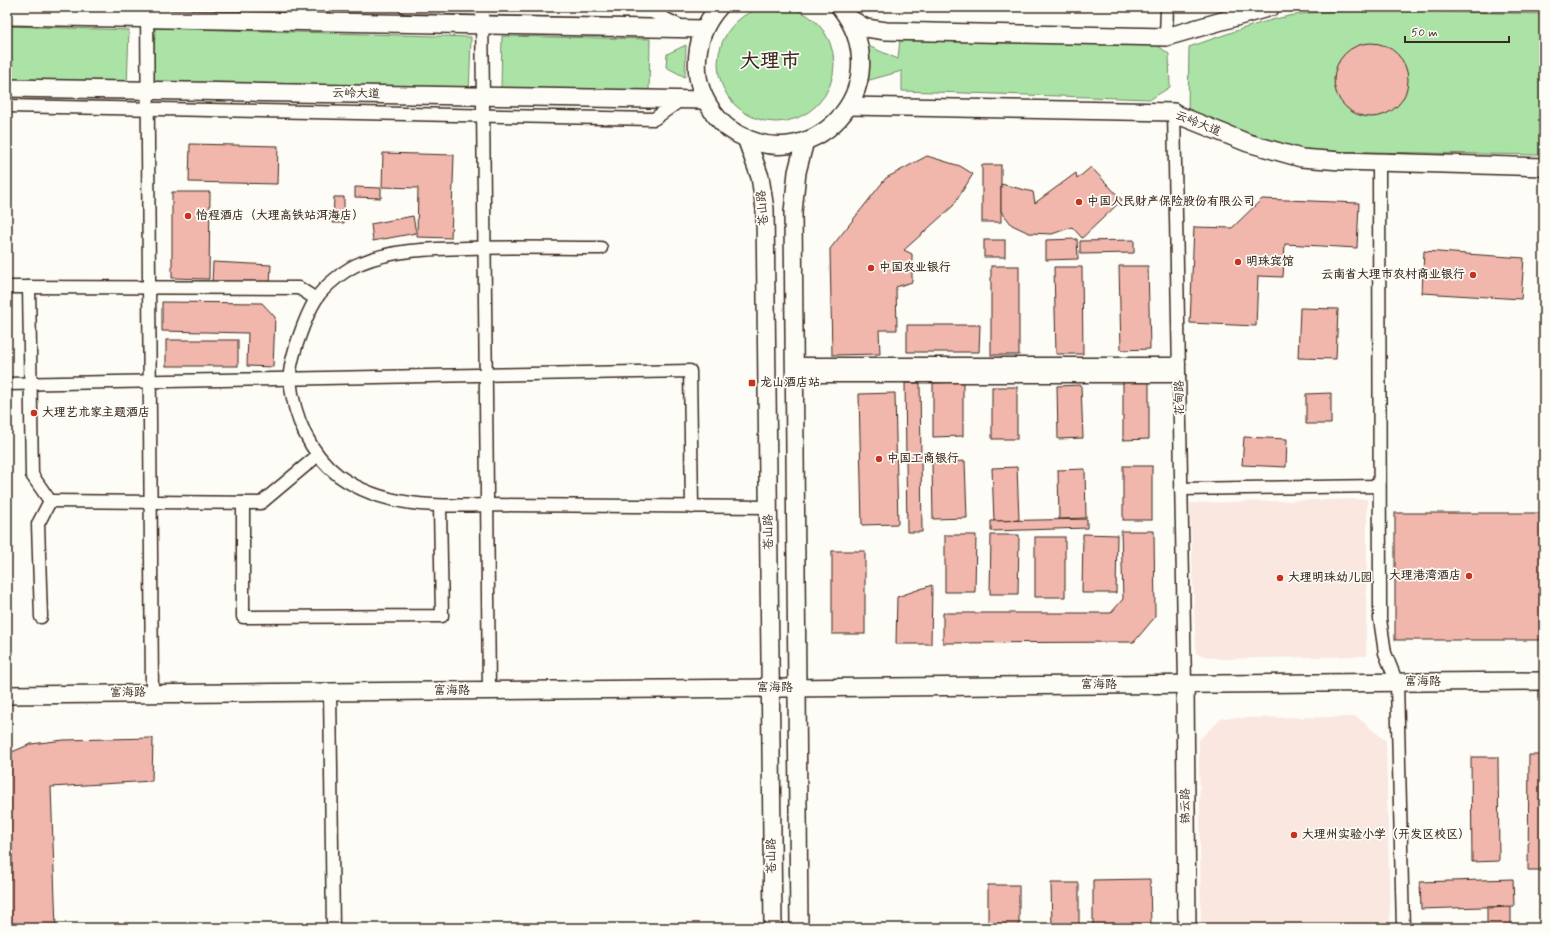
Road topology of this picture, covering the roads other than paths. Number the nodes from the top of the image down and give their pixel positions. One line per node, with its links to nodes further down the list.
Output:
1 (405, 7): 6 (street)
2 (719, 7): 9 (street)
3 (1167, 7): 10 (street)
4 (1272, 7): 10 (street)
5 (147, 13): 6 (street); 8 (street); 12 (street)
6 (482, 13): 9 (street); 13 (street)
7 (844, 13): 10 (street); 17 (street)
8 (7, 16)
9 (704, 29): 15 (street)
10 (1166, 37)
11 (7, 88): 12 (street, 云岭大道)
12 (148, 90): 13 (street, 云岭大道); 18 (street)
13 (483, 96): 14 (street, 云岭大道); 20 (street)
14 (682, 99): 15 (street, 云岭大道); 20 (street)
15 (705, 100): 21 (street)
16 (7, 106): 18 (street)
17 (849, 106): 19 (street, 云岭大道); 22 (street)
18 (148, 108): 20 (street); 29 (street)
19 (1174, 112): 23 (street, 云岭大道); 32 (street, 花甸路)
20 (483, 115): 25 (street)
21 (746, 138): 22 (street); 47 (street, 苍山路)
22 (805, 141): 31 (street)
23 (1378, 162): 24 (street, 云岭大道); 39 (street)
24 (1544, 167)
25 (484, 248): 26 (street); 30 (street); 33 (street)
26 (601, 248)
27 (7, 287): 28 (street)
28 (29, 287): 29 (street); 36 (street)
29 (150, 287): 30 (street); 35 (street)
30 (316, 299): 34 (street)
31 (793, 370): 32 (street); 53 (street)
32 (1179, 370): 40 (street, 花甸路)
33 (486, 375): 34 (street); 44 (street); 46 (street)
34 (290, 378): 35 (street); 38 (street)
35 (150, 381): 36 (street); 42 (street)
36 (30, 383): 37 (street); 41 (street)
37 (7, 384)
38 (317, 456): 43 (street); 45 (street)
39 (1379, 486): 40 (street); 50 (street)
40 (1181, 490): 51 (street, 花甸路)
41 (50, 501): 42 (street); 48 (street)
42 (152, 502): 43 (street); 56 (street)
43 (243, 503): 45 (street)
44 (487, 505): 45 (street); 46 (street); 54 (street)
45 (440, 507)
46 (692, 507): 47 (street)
47 (769, 507): 52 (street, 苍山路)
48 (41, 617)
49 (1544, 681): 50 (street, 富海路)
50 (1397, 683): 51 (street, 富海路); 62 (street)
51 (1185, 684): 53 (street, 富海路); 61 (street, 锦云路)
52 (770, 688): 53 (street, 富海路); 54 (street, 富海路); 59 (street, 苍山路)
53 (796, 688): 60 (street)
54 (488, 690): 55 (street, 富海路)
55 (330, 692): 56 (street, 富海路); 58 (street)
56 (152, 693): 57 (street, 富海路)
57 (7, 695)
58 (333, 928)
59 (773, 928)
60 (799, 928)
61 (1187, 928)
62 (1403, 928)

